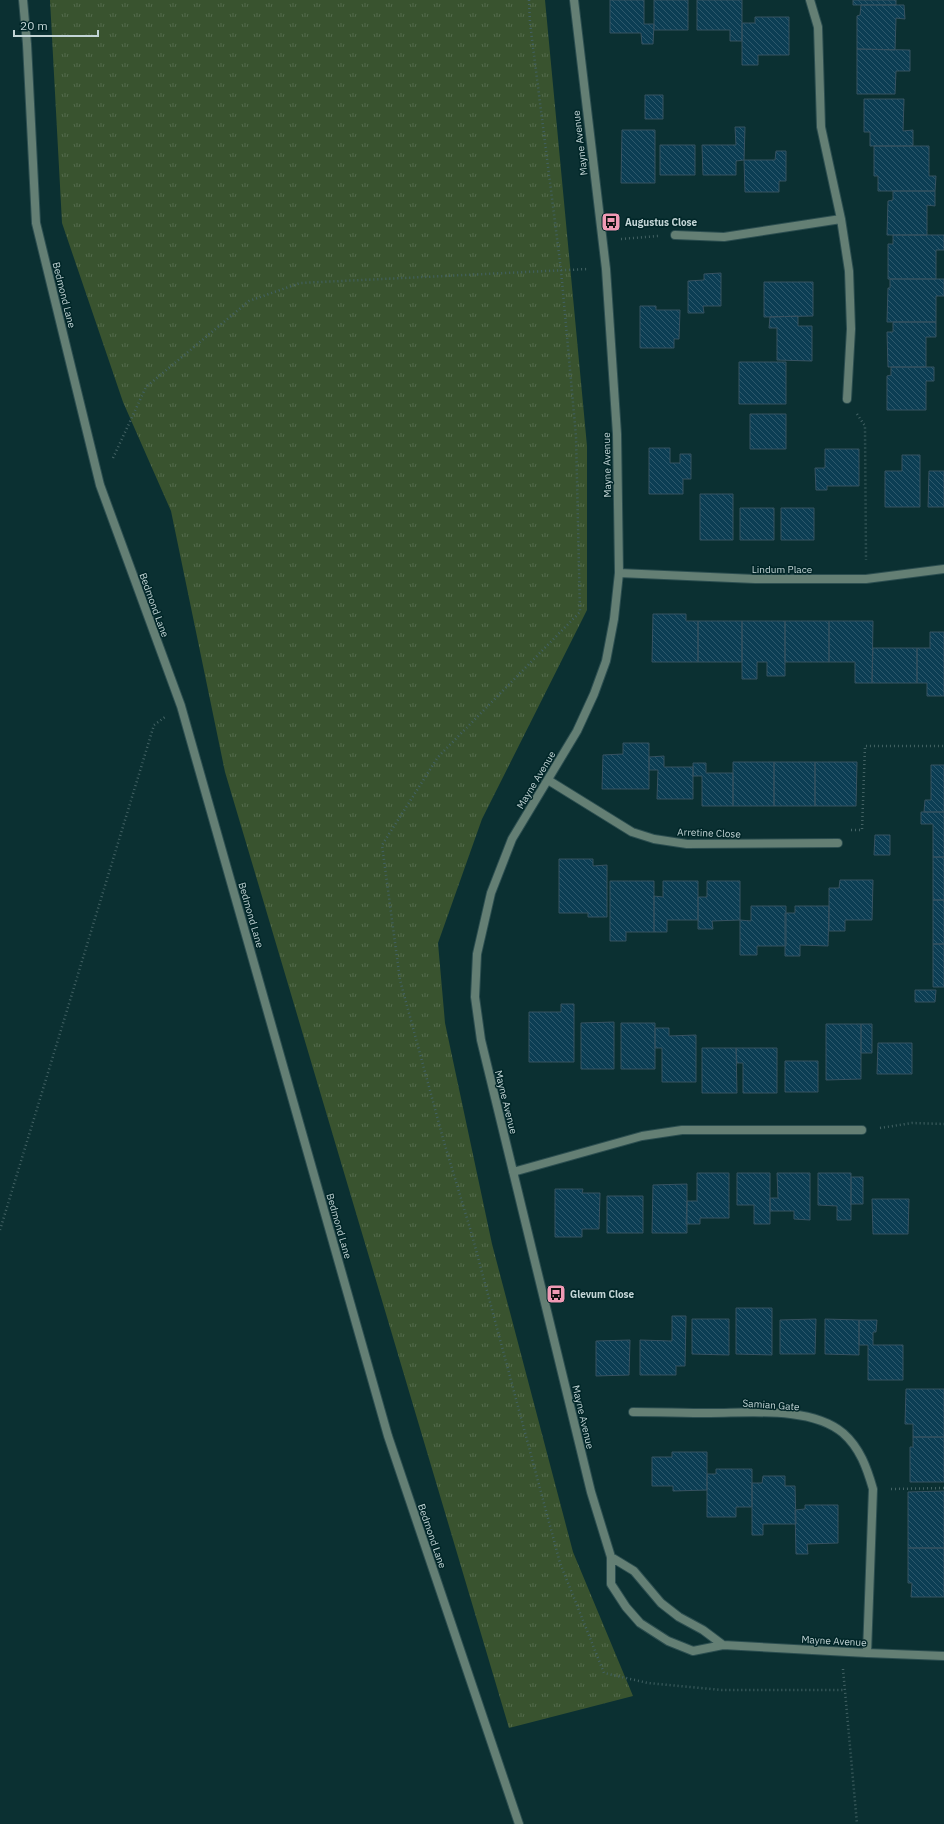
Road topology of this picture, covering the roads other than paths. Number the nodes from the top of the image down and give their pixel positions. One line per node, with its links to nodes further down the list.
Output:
1 (23, 0): 18 (street, Bedmond Lane)
2 (574, 0): 8 (street, Mayne Avenue)
3 (810, 0): 4 (street)
4 (841, 219): 5 (street); 6 (street)
5 (675, 236)
6 (847, 399)
7 (944, 569): 8 (street, Lindum Place)
8 (619, 573): 9 (street, Mayne Avenue)
9 (548, 780): 10 (street, Arretine Close); 12 (street, Mayne Avenue)
10 (838, 844)
11 (862, 1130): 12 (street)
12 (513, 1172): 14 (street, Mayne Avenue)
13 (633, 1412): 16 (street, Samian Gate)
14 (611, 1557): 15 (street); 15 (street, Mayne Avenue)
15 (723, 1645): 16 (street, Mayne Avenue)
16 (866, 1654): 17 (street, Mayne Avenue)
17 (944, 1656)
18 (519, 1824)

